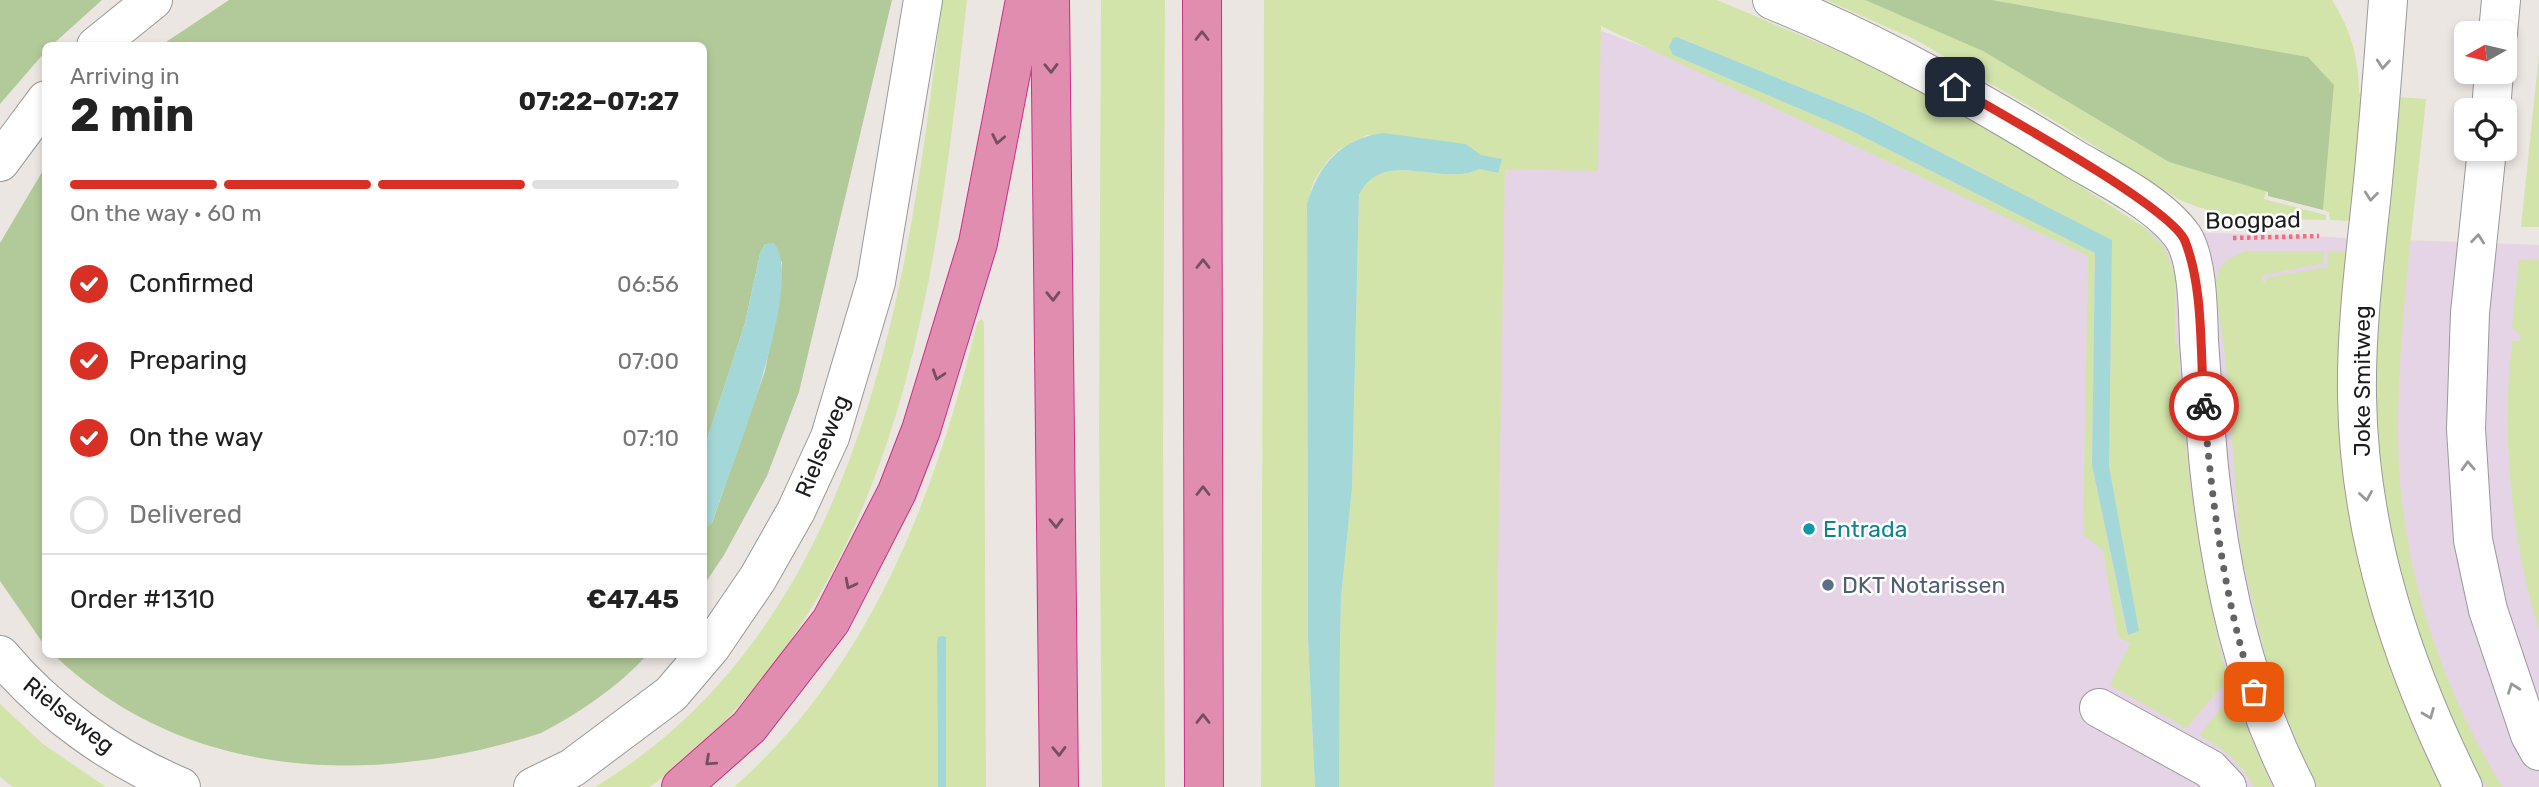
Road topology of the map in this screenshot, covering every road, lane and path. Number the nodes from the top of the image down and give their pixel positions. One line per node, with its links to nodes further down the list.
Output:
1 (153, 0): 10 (street)
2 (923, 0): 16 (street, Rielseweg)
3 (1025, 0): 23 (highway, one-way to 23)
4 (1050, 0): 24 (highway, one-way to 24)
5 (1202, 0): 25 (highway, one-way to 5)
6 (1772, 0): 15 (street)
7 (2388, 0): 28 (street, Joke Smitweg, one-way to 28)
8 (2501, 0): 9 (street)
9 (2499, 21)
10 (101, 42)
11 (42, 105): 13 (street)
12 (2486, 161): 20 (street, one-way to 12)
13 (0, 162)
14 (2323, 236): 15 (path, Boogpad)
15 (2184, 239): 27 (street)
16 (707, 653)
17 (0, 655): 21 (street, Rielseweg)
18 (702, 658): 22 (street, Rielseweg)
19 (2099, 708): 26 (street)
20 (2539, 751)
21 (181, 787)
22 (533, 787)
23 (681, 787)
24 (1059, 787)
25 (1204, 787)
26 (2227, 787)
27 (2296, 787)
28 (2463, 787)

